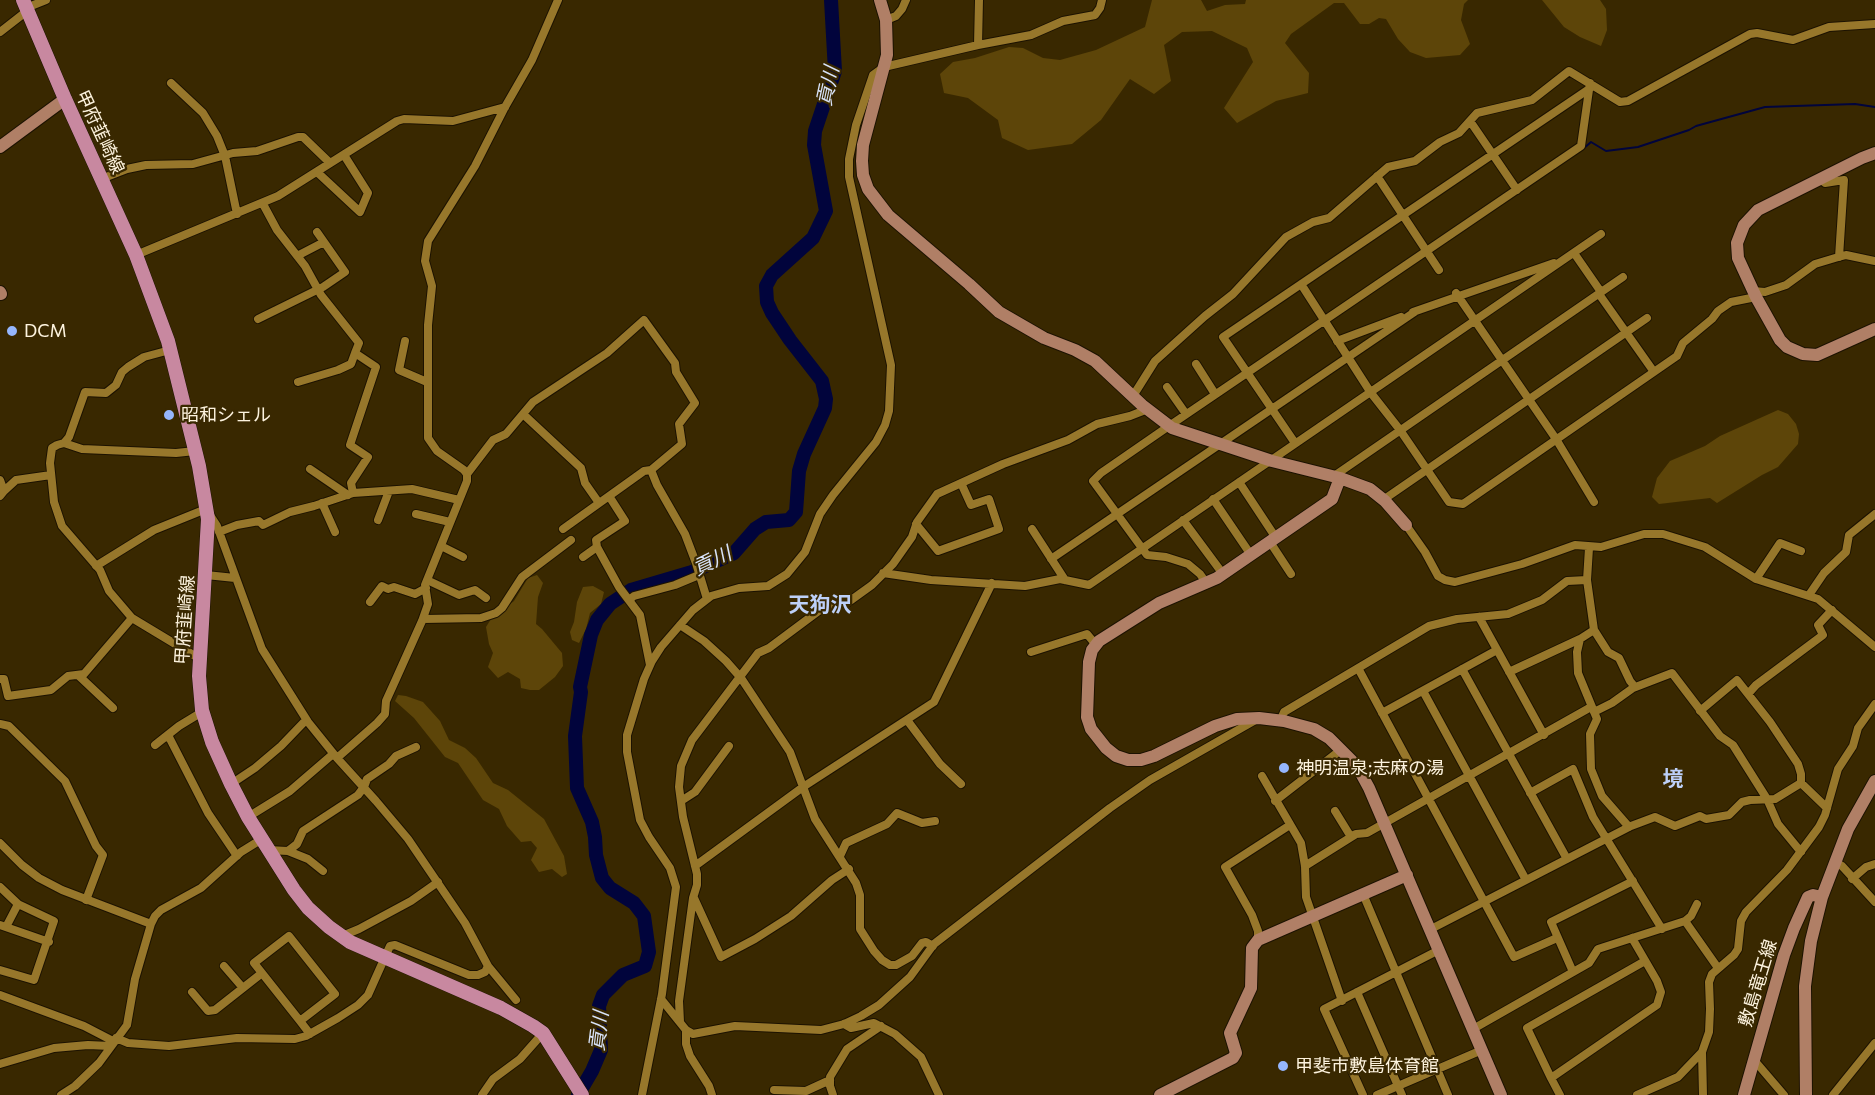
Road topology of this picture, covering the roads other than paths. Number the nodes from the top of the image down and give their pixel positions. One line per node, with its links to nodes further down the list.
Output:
1 (46, 0): 7 (street)
2 (558, 0): 16 (street)
3 (880, 0): 8 (street)
4 (906, 0): 8 (street)
5 (979, 0): 11 (street)
6 (1102, 0): 11 (street)
7 (25, 6): 10 (street); 15 (main road, 甲府韮崎線)
8 (886, 20): 12 (street)
9 (1875, 24): 14 (street)
10 (0, 32)
11 (978, 45): 12 (street)
12 (884, 67): 70 (street); 143 (street)
13 (171, 83): 22 (street)
14 (1590, 86): 17 (street); 21 (street); 28 (street)
15 (64, 99): 18 (street); 26 (main road, 甲府韮崎線)
16 (505, 107): 20 (street); 66 (street)
17 (1470, 122): 21 (street); 25 (street)
18 (0, 147)
19 (1875, 153): 27 (street)
20 (344, 154): 23 (street); 24 (street)
21 (1493, 154): 28 (street); 31 (street)
22 (225, 156): 23 (street); 26 (street); 30 (street)
23 (330, 163): 24 (street)
24 (317, 172): 29 (street)
25 (1377, 176): 31 (street); 70 (street)
26 (101, 179): 37 (main road, 甲府韮崎線)
27 (1820, 179): 39 (street); 47 (street)
28 (1517, 190): 35 (street)
29 (263, 204): 30 (street); 38 (street)
30 (237, 214): 37 (street)
31 (1403, 215): 35 (street); 44 (street)
32 (317, 232): 34 (street)
33 (1601, 234): 36 (street)
34 (324, 242): 38 (street); 45 (street)
35 (1427, 251): 42 (street); 52 (street)
36 (1574, 253): 40 (street); 46 (street)
37 (136, 255): 58 (main road, 甲府韮崎線)
38 (297, 256): 45 (street)
39 (1839, 257): 41 (street); 47 (street)
40 (1564, 259): 48 (street); 53 (street)
41 (1875, 261)
42 (1439, 270)
43 (1623, 277): 46 (street)
44 (1301, 284): 52 (street); 64 (street)
45 (318, 290): 51 (street); 59 (street)
46 (1600, 293): 55 (street); 61 (street)
47 (1755, 294): 54 (street); 63 (street)
48 (1457, 295): 49 (street); 53 (street)
49 (1416, 311): 57 (street); 60 (street)
50 (1647, 318): 55 (street)
51 (258, 320)
52 (1324, 320): 57 (street); 64 (street)
53 (1476, 320): 61 (street); 68 (street)
54 (1875, 329)
55 (1626, 332): 63 (street); 71 (street)
56 (405, 341): 66 (street)
57 (1337, 341): 60 (street)
58 (170, 350): 79 (street); 82 (main road, 甲府韮崎線)
59 (355, 353): 65 (street); 95 (street)
60 (1349, 356): 68 (street); 73 (street)
61 (1503, 360): 71 (street); 77 (street)
62 (1196, 364): 69 (street)
63 (1654, 372): 78 (street)
64 (1246, 374): 69 (street); 73 (street)
65 (298, 382)
66 (428, 382): 87 (street)
67 (1167, 387): 75 (street)
68 (1371, 393): 77 (street); 80 (street)
69 (1215, 394): 75 (street)
70 (1133, 396): 72 (street)
71 (1529, 399): 78 (street); 86 (street)
72 (1148, 409): 76 (street); 92 (street)
73 (1270, 409): 80 (street); 81 (street)
74 (523, 414): 85 (street); 87 (street); 102 (street)
75 (1186, 414): 76 (street)
76 (1169, 426): 81 (street); 105 (street)
77 (1400, 430): 86 (street); 89 (street)
78 (1556, 439): 86 (street); 100 (street)
79 (64, 443): 82 (street); 88 (street)
80 (1295, 443): 83 (street)
81 (1219, 444): 83 (street); 105 (street)
82 (195, 451): 103 (main road, 甲府韮崎線)
83 (1272, 461): 89 (street); 91 (street)
84 (310, 469): 95 (street)
85 (651, 470): 96 (street); 129 (street)
86 (1427, 470): 99 (street)
87 (467, 474): 97 (street)
88 (51, 475): 94 (street); 127 (street)
89 (1337, 477): 99 (street); 117 (street)
90 (0, 480): 94 (street)
91 (1239, 482): 98 (street); 117 (street)
92 (961, 483): 110 (street); 110 (street)
93 (389, 491): 95 (street); 97 (street); 107 (street)
94 (2, 493)
95 (350, 494): 101 (street)
96 (609, 496): 102 (street); 119 (street)
97 (459, 500): 109 (street)
98 (1213, 500): 108 (street); 123 (street)
99 (1383, 500): 111 (street)
100 (1594, 502)
101 (322, 503): 114 (street); 115 (street)
102 (599, 503): 112 (street)
103 (206, 508): 114 (street); 127 (street); 132 (main road, 甲府韮崎線)
104 (416, 514): 109 (street)
105 (1117, 514): 121 (street); 126 (street)
106 (1875, 514): 140 (street)
107 (378, 520)
108 (1183, 520): 121 (street); 130 (street)
109 (450, 522): 118 (street)
110 (916, 524): 128 (street)
111 (1406, 525): 120 (street)
112 (563, 529)
113 (1032, 529): 126 (street)
114 (219, 532): 133 (street)
115 (335, 532)
116 (571, 540): 148 (street)
117 (1273, 540): 123 (street); 131 (street)
118 (441, 546): 124 (street); 138 (street)
119 (597, 547): 125 (street); 142 (street)
120 (1589, 548): 134 (street); 136 (street)
121 (1142, 549): 135 (street); 139 (street)
122 (1801, 551): 134 (street)
123 (1251, 555): 130 (street)
124 (463, 557)
125 (583, 557)
126 (1051, 559): 135 (street)
127 (96, 566): 147 (street)
128 (883, 573): 137 (street); 162 (street)
129 (699, 574): 142 (street); 143 (street)
130 (1223, 574): 139 (street)
131 (1291, 574)
132 (206, 575): 133 (street); 156 (main road, 甲府韮崎線)
133 (235, 578): 174 (street)
134 (1756, 579): 140 (street)
135 (1065, 580): 137 (street)
136 (1587, 580): 146 (street); 150 (street)
137 (992, 583): 175 (street)
138 (427, 584): 141 (street); 144 (street); 148 (street)
139 (1207, 584): 152 (street)
140 (1809, 595): 145 (street)
141 (486, 598)
142 (628, 599): 157 (street)
143 (706, 599): 149 (street)
144 (370, 602)
145 (1832, 610): 153 (street); 166 (street)
146 (1479, 617): 154 (street); 158 (street)
147 (132, 618): 156 (street); 161 (street)
148 (423, 619): 185 (street)
149 (680, 625): 157 (street); 162 (street)
150 (1594, 630): 151 (street); 164 (street)
151 (1580, 639): 160 (street); 169 (street)
152 (1095, 645): 155 (street); 173 (street)
153 (1875, 647)
154 (1497, 650): 159 (street); 160 (street)
155 (1031, 652)
156 (200, 659): 171 (main road, 甲府韮崎線)
157 (650, 666): 261 (street)
158 (1358, 668): 172 (street); 176 (street)
159 (1462, 669): 165 (street); 184 (street)
160 (1509, 672): 179 (street)
161 (78, 675): 163 (street); 168 (street)
162 (741, 678): 192 (street); 197 (street)
163 (0, 679)
164 (1635, 687): 169 (street); 170 (street)
165 (1423, 691): 172 (street); 186 (street)
166 (1748, 694): 170 (street); 189 (street)
167 (1875, 704): 199 (street)
168 (113, 708)
169 (1593, 710): 179 (street); 205 (street)
170 (1700, 711): 196 (street)
171 (202, 712): 178 (street); 190 (main road, 甲府韮崎線)
172 (1382, 713): 195 (street)
173 (1259, 718): 176 (street); 246 (street)
174 (306, 720): 185 (street); 190 (street)
175 (907, 720): 191 (street); 192 (street)
176 (1280, 721): 183 (street)
177 (0, 724): 230 (street)
178 (168, 735): 180 (street); 212 (street)
179 (1544, 735): 184 (street)
180 (155, 745)
181 (729, 746): 197 (street)
182 (416, 747): 193 (street)
183 (1342, 750): 198 (street); 203 (street)
184 (1509, 754): 186 (street); 194 (street)
185 (335, 756): 193 (street); 201 (street)
186 (1469, 776): 195 (street); 223 (street)
187 (1262, 777): 198 (street)
188 (1875, 781): 215 (street)
189 (1801, 783): 196 (street); 199 (street)
190 (231, 784): 201 (main road, 甲府韮崎線)
191 (961, 784)
192 (803, 786): 213 (street); 217 (street)
193 (364, 788): 210 (street); 225 (street)
194 (1530, 793): 207 (street); 214 (street)
195 (1429, 798): 203 (street); 231 (street)
196 (1767, 799): 205 (street); 211 (street)
197 (681, 801): 217 (street)
198 (1275, 801): 204 (street)
199 (1827, 808): 211 (street)
200 (1335, 811): 206 (street)
201 (248, 817): 209 (main road, 甲府韮崎線)
202 (935, 821): 213 (street)
203 (1385, 823): 206 (street); 221 (street)
204 (1290, 825): 218 (street); 244 (street)
205 (1629, 827): 207 (street)
206 (1351, 837): 218 (street)
207 (1607, 838): 214 (street); 224 (street)
208 (0, 843): 230 (street)
209 (265, 844): 210 (street); 212 (street); 241 (main road, 甲府韮崎線)
210 (288, 851): 220 (street)
211 (1800, 852): 252 (street)
212 (237, 856): 237 (street)
213 (840, 856): 219 (street)
214 (1567, 859): 223 (street)
215 (1835, 862): 222 (street); 228 (street)
216 (1875, 864): 222 (street)
217 (695, 866): 229 (street)
218 (1305, 866): 235 (street)
219 (849, 869): 229 (street); 246 (street)
220 (323, 871)
221 (1407, 875): 227 (street); 240 (street)
222 (1852, 879): 232 (street)
223 (1526, 880): 231 (street)
224 (1633, 881): 239 (street); 242 (street)
225 (438, 882): 241 (street); 251 (street)
226 (0, 887): 233 (street)
227 (1363, 894): 235 (street); 254 (street)
228 (1822, 897): 276 (street, 敷島竜王線); 301 (street)
229 (693, 898): 265 (street)
230 (86, 900): 237 (street)
231 (1484, 902): 240 (street); 242 (street)
232 (1875, 902)
233 (18, 904): 238 (street); 245 (street)
234 (1697, 904): 236 (street)
235 (1312, 916): 244 (street); 263 (street)
236 (1685, 921): 239 (street); 252 (street)
237 (151, 924): 272 (street)
238 (3, 926): 245 (street)
239 (1662, 928): 243 (street)
240 (1431, 929): 247 (street)
241 (342, 936): 248 (main road, 甲府韮崎線)
242 (1557, 938): 255 (street)
243 (1632, 938): 249 (street); 255 (street)
244 (1258, 940): 290 (street)
245 (49, 942): 253 (street)
246 (933, 946): 266 (street)
247 (1439, 950): 254 (street); 268 (street)
248 (385, 957): 251 (street); 270 (main road, 甲府韮崎線); 271 (street)
249 (1645, 961): 279 (street); 279 (street)
250 (224, 966): 257 (street)
251 (488, 966): 262 (street)
252 (1718, 968): 275 (street)
253 (0, 970)
254 (1396, 972): 259 (street); 278 (street)
255 (1573, 972): 268 (street)
256 (262, 973): 257 (street); 264 (street); 264 (street)
257 (243, 988): 258 (street)
258 (192, 992)
259 (1357, 992): 263 (street); 281 (street)
260 (0, 995): 272 (street)
261 (661, 999): 265 (street); 286 (street)
262 (516, 1000)
263 (1342, 1000): 291 (street)
264 (300, 1021): 271 (street)
265 (680, 1022): 269 (street)
266 (844, 1024): 267 (street); 269 (street)
267 (881, 1026): 280 (street); 289 (street)
268 (1473, 1029): 274 (street)
269 (686, 1030): 287 (street)
270 (543, 1033): 282 (main road, 甲府韮崎線); 285 (street)
271 (310, 1034): 272 (street)
272 (113, 1042): 277 (street); 284 (street)
273 (1875, 1043): 302 (street)
274 (1482, 1050): 278 (street); 295 (street)
275 (1702, 1052): 297 (street); 298 (street)
276 (1754, 1060): 299 (street, 敷島竜王線); 300 (street)
277 (0, 1064)
278 (1437, 1069): 281 (street); 294 (street)
279 (1551, 1077): 296 (street)
280 (830, 1080): 283 (street); 288 (street)
281 (1398, 1086): 292 (street); 293 (street)
282 (576, 1090)
283 (774, 1090)
284 (62, 1095)
285 (482, 1095)
286 (642, 1095)
287 (712, 1095)
288 (833, 1095)
289 (939, 1095)
290 (1160, 1095)
291 (1363, 1095)
292 (1377, 1095)
293 (1402, 1095)
294 (1448, 1095)
295 (1501, 1095)
296 (1560, 1095)
297 (1637, 1095)
298 (1703, 1095)
299 (1744, 1095)
300 (1784, 1095)
301 (1806, 1095)
302 (1833, 1095)

